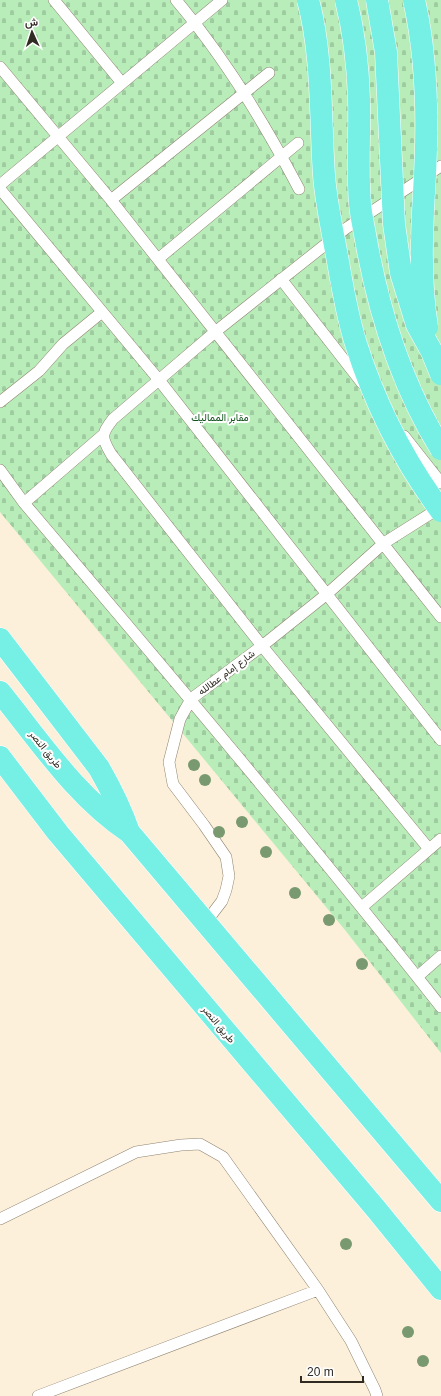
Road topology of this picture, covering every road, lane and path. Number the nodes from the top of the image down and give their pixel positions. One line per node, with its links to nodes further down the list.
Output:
1 (54, 0): 11 (lane)
2 (176, 0): 8 (lane)
3 (222, 0): 8 (lane)
4 (308, 0): 35 (highway, bridge)
5 (346, 0): 30 (highway, bridge)
6 (377, 0): 25 (highway, bridge)
7 (414, 0): 25 (highway, bridge)
8 (195, 22): 11 (lane); 12 (lane)
9 (0, 67): 13 (lane)
10 (268, 73): 12 (lane)
11 (122, 83): 13 (lane)
12 (245, 92): 15 (lane); 20 (lane)
13 (58, 136): 17 (lane); 20 (lane)
14 (298, 143): 15 (lane)
15 (282, 156): 19 (lane); 21 (lane)
16 (441, 166): 22 (lane)
17 (0, 185)
18 (0, 189): 23 (lane)
19 (299, 189)
20 (111, 200): 21 (lane)
21 (158, 259): 24 (lane)
22 (282, 279): 24 (lane); 32 (lane)
23 (102, 312): 27 (lane); 28 (lane)
24 (215, 332): 27 (lane); 36 (lane)
25 (432, 352): 26 (highway, bridge)
26 (441, 374)
27 (159, 380): 29 (lane); 37 (lane)
28 (0, 402)
29 (103, 434): 33 (lane); 40 (lane)
30 (441, 449)
31 (0, 470): 33 (lane)
32 (441, 483)
33 (24, 502): 42 (lane)
34 (441, 507): 36 (lane, شارع إمام عطالله)
35 (441, 511)
36 (384, 543): 37 (lane, شارع إمام عطالله); 38 (lane)
37 (327, 594): 40 (lane, شارع إمام عطالله); 43 (lane)
38 (441, 616)
39 (0, 639): 45 (highway)
40 (262, 646): 42 (lane, شارع إمام عطالله); 47 (lane)
41 (0, 692): 45 (highway, طريق النصر)
42 (191, 699): 48 (lane); 49 (lane, شارع إمام عطالله)
43 (441, 740)
44 (0, 757): 55 (highway, طريق النصر)
45 (129, 832): 49 (highway, طريق النصر)
46 (441, 839): 47 (lane)
47 (429, 849): 48 (lane)
48 (362, 907): 51 (lane)
49 (206, 922): 53 (highway, طريق النصر)
50 (441, 956): 51 (lane)
51 (417, 977): 52 (lane)
52 (441, 1007)
53 (441, 1202)
54 (0, 1219): 56 (lane)
55 (441, 1289)
56 (318, 1290): 57 (lane); 58 (lane)
57 (38, 1396)
58 (377, 1396)

